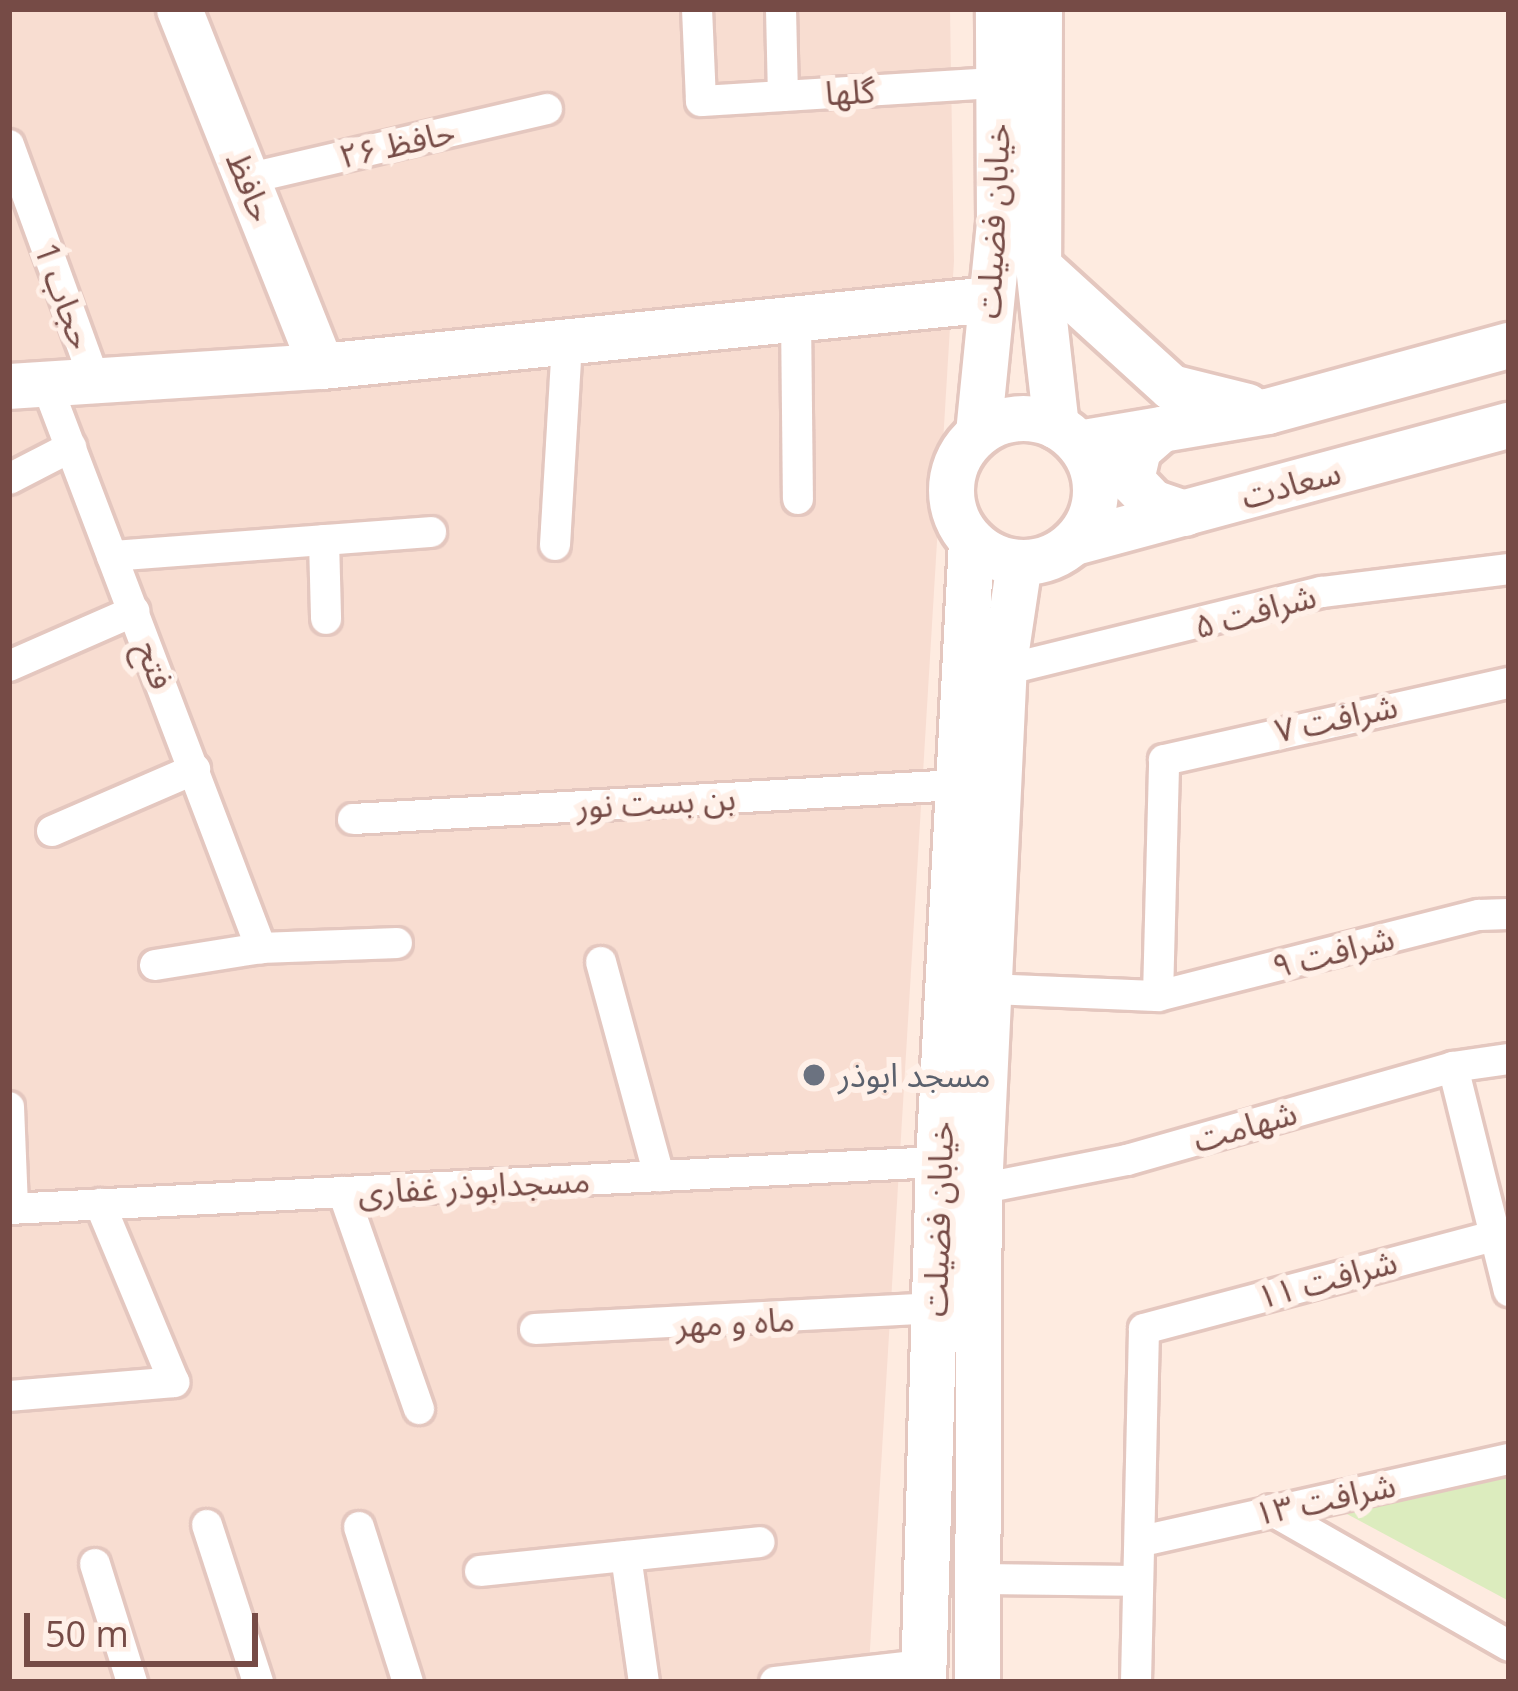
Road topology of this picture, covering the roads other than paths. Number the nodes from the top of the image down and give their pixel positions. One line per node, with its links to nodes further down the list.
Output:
1 (178, 9): 10 (main road, حافظ)
2 (697, 9): 7 (street, گلها)
3 (781, 9): 7 (street)
4 (998, 9): 6 (main road, خیابان فضیلت)
5 (1040, 9): 11 (main road, خیابان فضیلت)
6 (999, 83): 7 (street, گلها); 12 (main road, خیابان فضیلت)
7 (783, 96)
8 (547, 109): 10 (street, حافظ ۲۶)
9 (9, 146): 17 (street, حجاب 1)
10 (246, 178): 16 (main road, حافظ)
11 (1038, 266): 19 (main road); 23 (main road, خیابان فضیلت)
12 (991, 299): 13 (main road); 22 (main road, خیابان فضیلت)
13 (796, 315): 14 (main road); 26 (street)
14 (567, 342): 16 (main road); 32 (street)
15 (1503, 346): 19 (main road)
16 (321, 366): 17 (main road)
17 (94, 378): 18 (main road)
18 (28, 385): 24 (street, فتح)
19 (1267, 411): 21 (main road)
20 (1509, 425): 27 (main road, سعادت)
21 (1161, 429): 23 (main road); 27 (main road)
22 (978, 433): 23 (main road); 30 (main road)
23 (1067, 435): 31 (main road)
24 (71, 448): 25 (street); 33 (street, فتح)
25 (9, 479)
26 (798, 500)
27 (1184, 513): 31 (main road, سعادت)
28 (430, 532): 29 (street)
29 (324, 540): 33 (street); 37 (street)
30 (970, 541): 34 (main road); 42 (main road, خیابان فضیلت)
31 (1074, 542): 34 (main road)
32 (555, 545)
33 (112, 556): 36 (street, فتح)
34 (1018, 563): 39 (main road, خیابان فضیلت)
35 (1509, 569): 39 (street, شرافت ۵)
36 (134, 610): 38 (street); 41 (street, فتح)
37 (326, 619)
38 (9, 665)
39 (1004, 670): 50 (main road, خیابان فضیلت)
40 (1509, 683): 51 (street, شرافت ۷)
41 (195, 769): 44 (street); 47 (street, فتح)
42 (958, 785): 43 (street, بن بست نور); 55 (main road, خیابان فضیلت)
43 (353, 818)
44 (52, 831)
45 (1509, 914): 51 (street, شرافت ۹)
46 (397, 943): 47 (street)
47 (261, 948): 49 (street)
48 (602, 962): 56 (street)
49 (155, 964)
50 (990, 989): 51 (street, شرافت ۹); 57 (main road, خیابان فضیلت)
51 (1158, 996)
52 (1509, 1059): 53 (street, شهامت)
53 (1453, 1067): 57 (street, شهامت); 61 (street)
54 (9, 1107): 60 (street)
55 (938, 1162): 56 (street, مسجدابوذر غفاری); 63 (main road, خیابان فضیلت)
56 (659, 1176): 58 (street, مسجدابوذر غفاری)
57 (979, 1189): 76 (main road, خیابان فضیلت)
58 (343, 1192): 59 (street, مسجدابوذر غفاری); 66 (street)
59 (100, 1204): 60 (street, مسجدابوذر غفاری); 65 (street)
60 (11, 1209)
61 (1503, 1233): 62 (street); 71 (street, شرافت ۱۱)
62 (1509, 1292)
63 (936, 1308): 64 (street, ماه و مهر); 79 (main road, خیابان فضیلت)
64 (535, 1329)
65 (9, 1396)
66 (419, 1409)
67 (1509, 1460): 68 (street, شرافت ۱۳)
68 (1271, 1510): 71 (street, شرافت ۱۳); 78 (street)
69 (207, 1525): 81 (street)
70 (359, 1527): 82 (street)
71 (1142, 1541): 77 (street)
72 (760, 1542): 73 (street)
73 (626, 1556): 75 (street); 83 (street)
74 (95, 1564): 80 (street)
75 (480, 1570)
76 (978, 1579): 77 (street); 85 (main road, خیابان فضیلت)
77 (1137, 1581): 86 (street)
78 (1509, 1646)
79 (923, 1673): 84 (street)
80 (132, 1682)
81 (258, 1682)
82 (408, 1682)
83 (644, 1682)
84 (775, 1682)
85 (977, 1682)
86 (1136, 1682)

